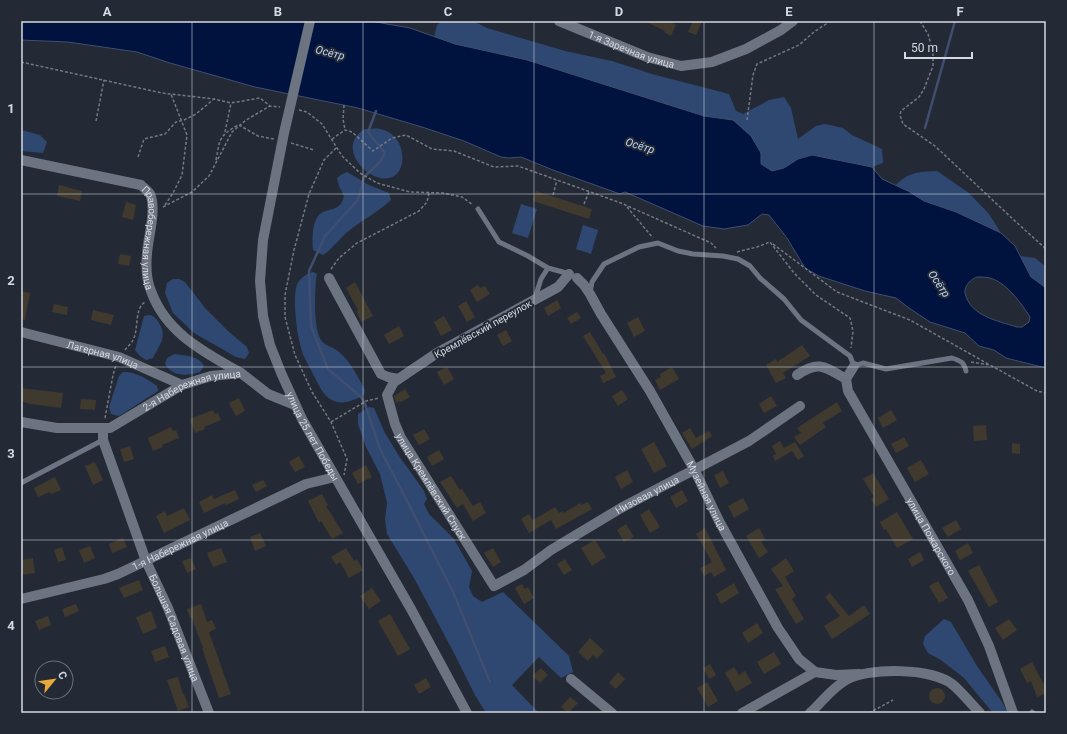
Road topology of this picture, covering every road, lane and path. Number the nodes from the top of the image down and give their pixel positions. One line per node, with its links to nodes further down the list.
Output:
1 (310, 21): 22 (street, улица 25 лет Победы)
2 (793, 21): 5 (street, 1-я Заречная улица)
3 (828, 21): 17 (path)
4 (920, 21): 40 (path)
5 (562, 22)
6 (21, 62): 7 (path)
7 (104, 80): 8 (path); 18 (path)
8 (171, 94): 9 (path); 15 (path)
9 (214, 99): 10 (path); 15 (path)
10 (231, 103): 12 (path); 21 (path)
11 (344, 105): 20 (path)
12 (270, 106): 13 (path); 16 (path)
13 (281, 107)
14 (293, 108): 23 (path)
15 (181, 120): 26 (path); 35 (path)
16 (246, 120): 19 (path); 21 (path)
17 (747, 120)
18 (96, 121)
19 (239, 125): 22 (path); 28 (path)
20 (345, 130): 23 (path); 29 (path)
21 (225, 133): 28 (path)
22 (283, 137): 25 (path); 60 (street, улица 25 лет Победы)
23 (332, 139): 24 (path)
24 (337, 148): 30 (path); 63 (path)
25 (314, 150)
26 (138, 157)
27 (21, 160): 37 (street, Правобережная улица)
28 (216, 162): 35 (path)
29 (557, 180): 31 (path); 32 (path)
30 (429, 192): 36 (path); 43 (path)
31 (589, 192): 33 (path); 34 (path)
32 (553, 194)
33 (584, 204)
34 (626, 205): 39 (path); 41 (path)
35 (164, 206): 37 (path)
36 (478, 209): 42 (lane)
37 (151, 220): 53 (street, Правобережная улица)
38 (770, 242): 41 (path); 48 (path); 50 (path)
39 (658, 243): 41 (lane); 45 (lane)
40 (1046, 249)
41 (723, 256): 48 (lane)
42 (548, 268): 44 (lane); 46 (lane)
43 (330, 274): 56 (street)
44 (573, 276): 45 (street, Музейная улица); 46 (street, Кремлёвский переулок)
45 (590, 294): 66 (street, Музейная улица)
46 (535, 300): 56 (street, Кремлёвский переулок)
47 (21, 332): 57 (street, Лагерная улица)
48 (850, 356): 51 (lane)
49 (961, 360): 50 (path); 51 (lane); 52 (lane)
50 (990, 365): 58 (path)
51 (854, 366): 55 (street)
52 (966, 372)
53 (241, 373): 57 (street, 2-я Набережная улица); 60 (street, 2-я Набережная улица)
54 (797, 375): 55 (street)
55 (846, 379): 83 (street, улица Пожарского)
56 (396, 380): 59 (street)
57 (182, 385): 64 (street, 2-я Набережная улица)
58 (1046, 393)
59 (387, 395): 63 (path); 70 (street, улица Кремлёвский Спуск)
60 (295, 404): 67 (street, улица 25 лет Победы)
61 (800, 406): 66 (street, Низовая улица)
62 (21, 422): 64 (street)
63 (331, 422): 67 (path)
64 (107, 429): 65 (street, Большая Садовая улица)
65 (104, 440): 68 (lane); 69 (street, Большая Садовая улица)
66 (694, 470): 70 (street, Низовая улица); 72 (street, Музейная улица)
67 (337, 480): 69 (street, 1-я Набережная улица); 77 (street, улица 25 лет Победы)
68 (21, 483)
69 (146, 561): 71 (street, 1-я Набережная улица); 76 (street, Большая Садовая улица)
70 (494, 586)
71 (21, 599)
72 (815, 672): 73 (street); 79 (street)
73 (859, 674): 80 (street); 82 (street)
74 (571, 679): 78 (street)
75 (893, 700): 81 (path)
76 (209, 713)
77 (467, 713)
78 (612, 713)
79 (742, 713)
80 (810, 713)
81 (869, 713)
82 (980, 713)
83 (1013, 713)

